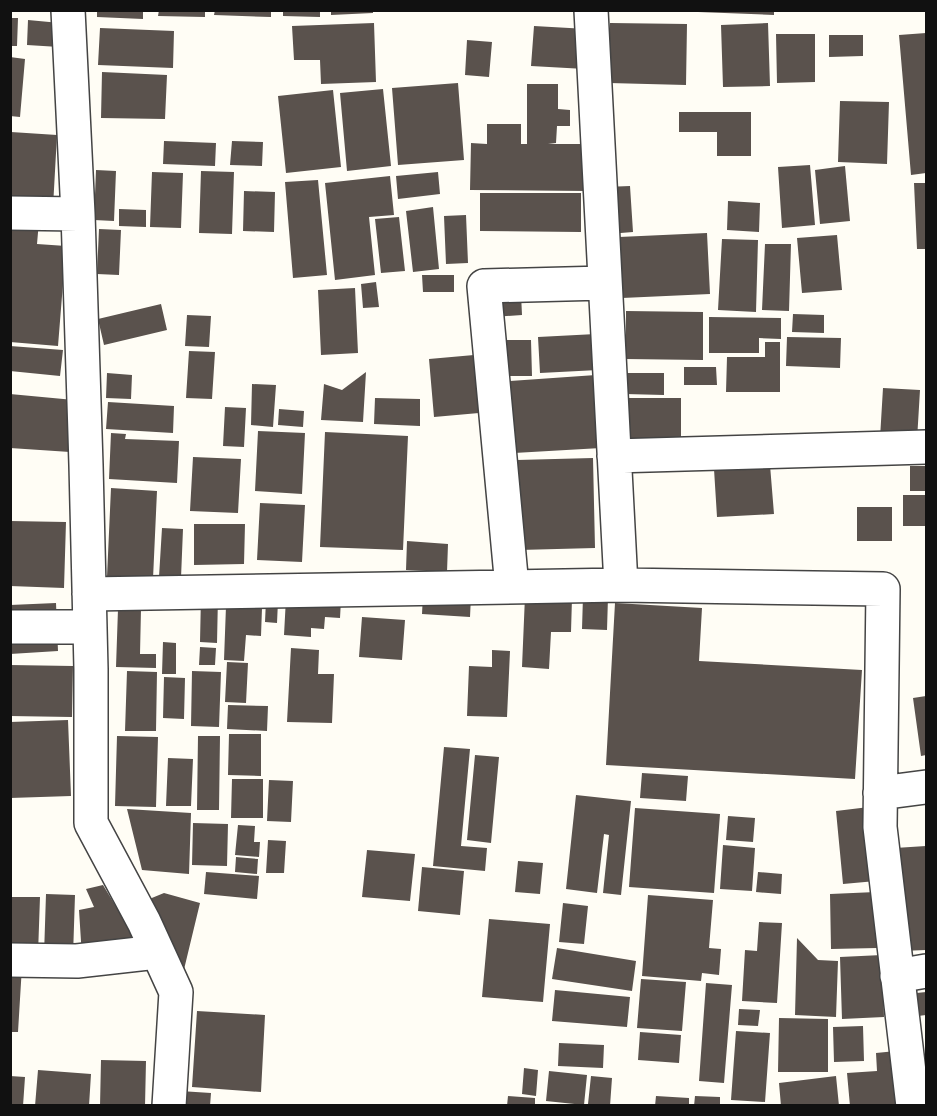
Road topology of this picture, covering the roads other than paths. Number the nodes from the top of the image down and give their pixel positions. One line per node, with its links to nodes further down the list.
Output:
1 (68, 10): 4 (street)
2 (591, 10): 5 (street)
3 (10, 213): 4 (street)
4 (78, 214): 10 (street)
5 (604, 283): 7 (street); 9 (street)
6 (927, 447): 7 (street)
7 (614, 456): 8 (street)
8 (621, 585): 9 (street); 14 (street)
9 (512, 587): 10 (street)
10 (88, 594): 12 (street)
11 (10, 627): 12 (street)
12 (90, 627): 15 (street)
13 (927, 787): 14 (street)
14 (880, 793): 17 (street)
15 (157, 952): 16 (street); 18 (street)
16 (10, 960)
17 (912, 973): 19 (street)
18 (170, 1106)
19 (913, 1106)

